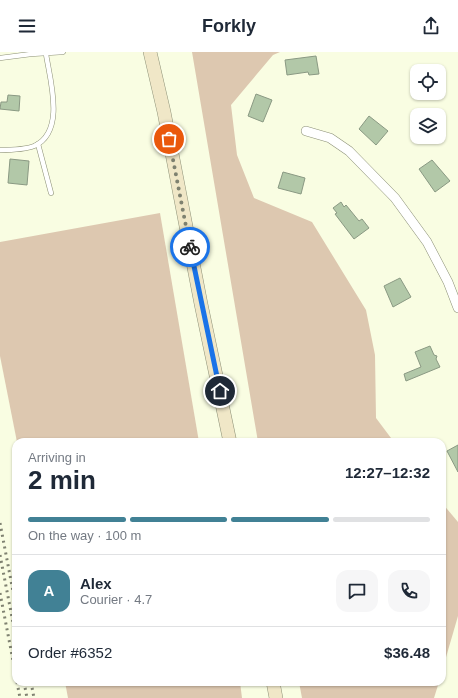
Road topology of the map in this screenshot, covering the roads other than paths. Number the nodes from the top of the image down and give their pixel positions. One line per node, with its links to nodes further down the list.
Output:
1 (63, 52): 4 (lane)
2 (150, 52): 6 (main road)
3 (156, 52): 6 (main road)
4 (46, 54): 5 (lane); 8 (lane)
5 (0, 58)
6 (164, 112): 12 (main road)
7 (306, 131): 11 (street)
8 (38, 144): 9 (lane); 10 (lane)
9 (0, 150)
10 (51, 193)
11 (458, 308)
12 (229, 438)
13 (274, 686): 14 (main road)
14 (276, 698)

